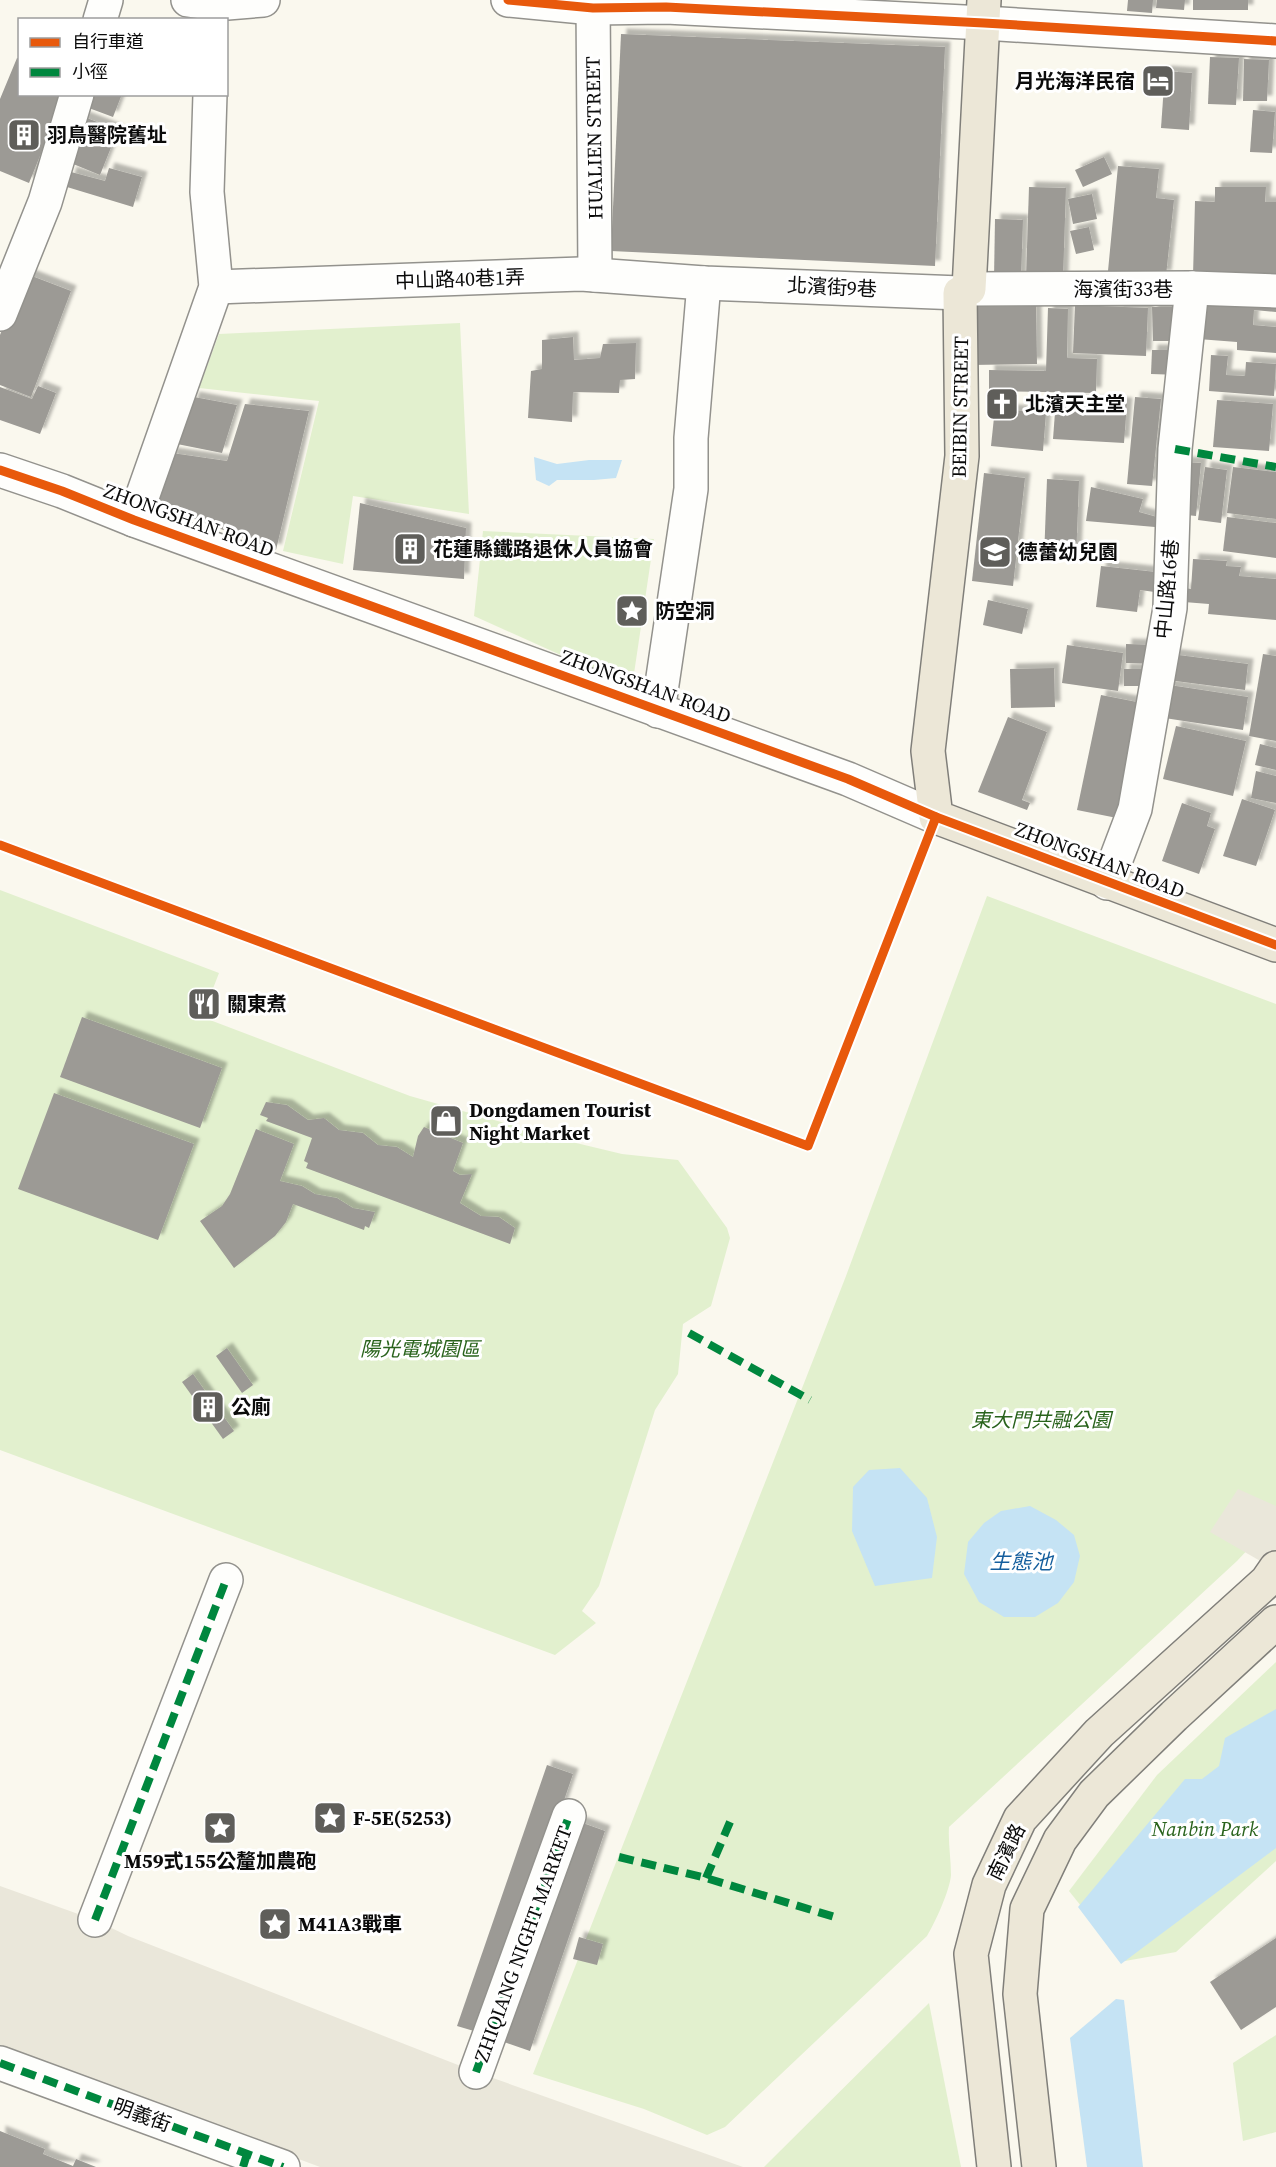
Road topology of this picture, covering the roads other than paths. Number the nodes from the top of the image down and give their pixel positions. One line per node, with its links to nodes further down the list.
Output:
1 (106, 0): 8 (street)
2 (263, 0): 6 (street)
3 (508, 0): 5 (street)
4 (666, 3): 5 (street); 7 (street)
5 (593, 4): 12 (street, HUALIEN STREET)
6 (206, 8)
7 (984, 11): 9 (street); 16 (main road, BEIBIN STREET)
8 (101, 18)
9 (1276, 41)
10 (76, 96): 18 (street)
11 (210, 96): 14 (street)
12 (595, 276): 13 (street, 中山路40巷1弄); 14 (street, 中山路40巷1弄)
13 (704, 283): 16 (street, 北濱街9巷); 21 (street)
14 (216, 287): 20 (street)
15 (1192, 288): 16 (street, 海濱街33巷); 17 (street, 海濱街33巷); 23 (street, 中山路16巷)
16 (965, 291): 22 (main road, BEIBIN STREET)
17 (1276, 291)
18 (0, 314)
19 (0, 470): 20 (street, ZHONGSHAN ROAD)
20 (134, 520): 21 (street, ZHONGSHAN ROAD)
21 (658, 711): 22 (street, ZHONGSHAN ROAD)
22 (936, 817): 23 (main road, ZHONGSHAN ROAD)
23 (1107, 883): 24 (main road, ZHONGSHAN ROAD)
24 (1276, 945)
25 (1276, 1568): 33 (main road, 南濱路)
26 (226, 1580): 29 (street)
27 (1276, 1622): 34 (main road)
28 (569, 1816): 31 (street, ZHIQIANG NIGHT MARKET)
29 (95, 1920)
30 (0, 2063): 32 (street, 明義街)
31 (476, 2072)
32 (283, 2167)
33 (994, 2167)
34 (1039, 2167)

